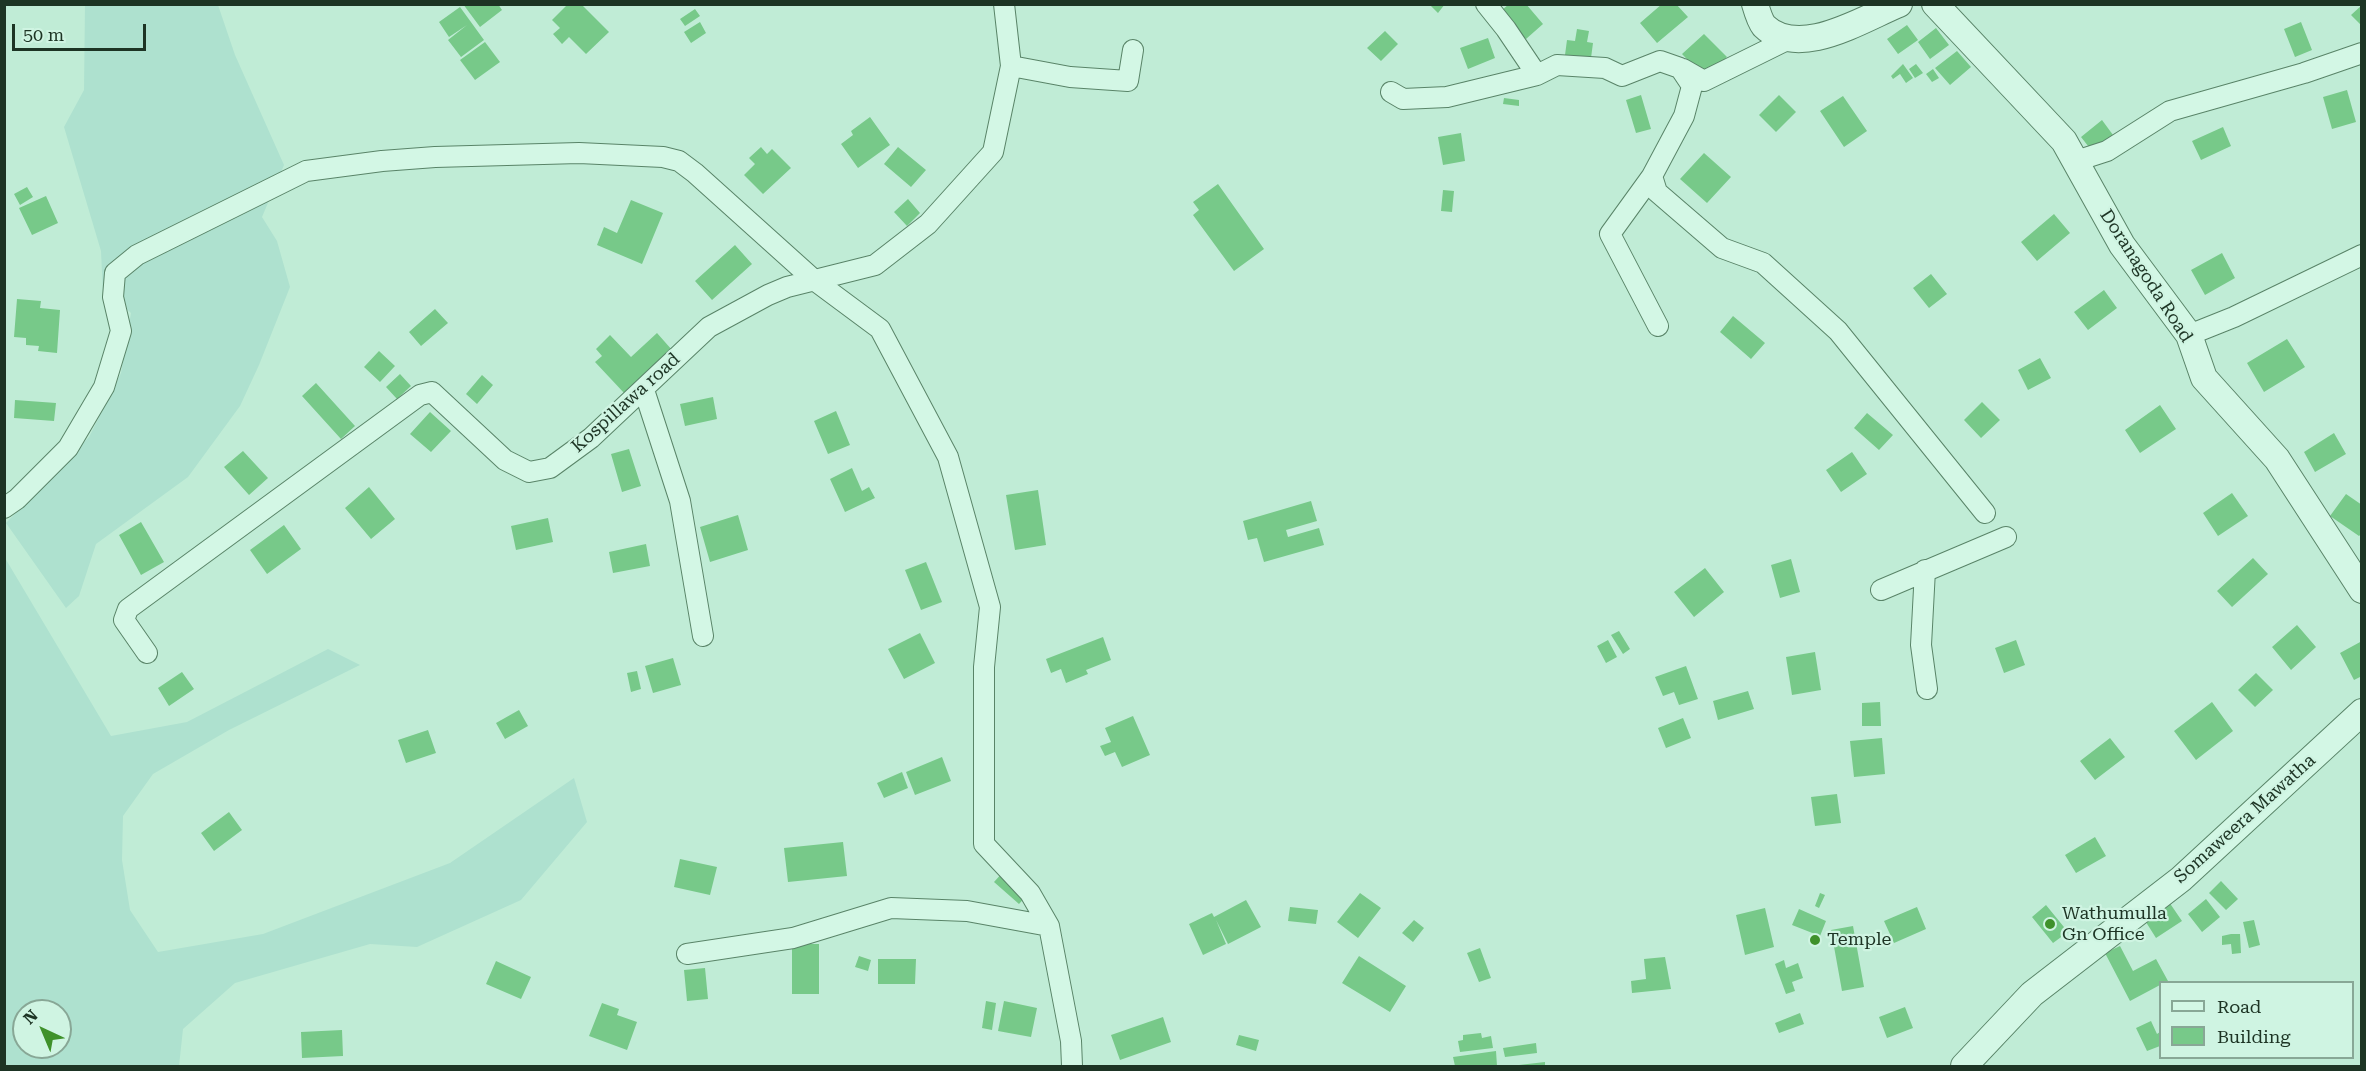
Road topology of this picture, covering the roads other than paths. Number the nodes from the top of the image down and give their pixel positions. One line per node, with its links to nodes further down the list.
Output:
1 (1004, 4): 9 (street, Kospillawa road)
2 (1486, 4): 11 (street)
3 (1755, 4): 6 (street)
4 (1935, 4): 13 (street, Doranagoda Road)
5 (1895, 5): 6 (street)
6 (1787, 39): 10 (street)
7 (1133, 50): 9 (street)
8 (2361, 53): 13 (street)
9 (1011, 66): 16 (street, Kospillawa road)
10 (1680, 68): 11 (street); 14 (street)
11 (1537, 75): 12 (street)
12 (1390, 92)
13 (2076, 161): 18 (street, Doranagoda Road)
14 (1652, 176): 17 (street); 21 (street)
15 (2361, 255): 18 (street)
16 (814, 280): 19 (street, Kospillawa road); 20 (street); 30 (street)
17 (1658, 326)
18 (2188, 335): 25 (street, Doranagoda Road)
19 (644, 390): 26 (street); 27 (street, Kospillawa road)
20 (4, 508)
21 (1985, 513)
22 (2006, 537): 23 (street)
23 (1925, 570): 24 (street); 28 (street)
24 (1881, 590)
25 (2361, 590)
26 (703, 636)
27 (147, 654)
28 (1927, 689)
29 (2361, 712): 33 (street, Somaweera Mawatha)
30 (1049, 926): 31 (street); 32 (street)
31 (687, 954)
32 (1072, 1066)
33 (1964, 1066)

